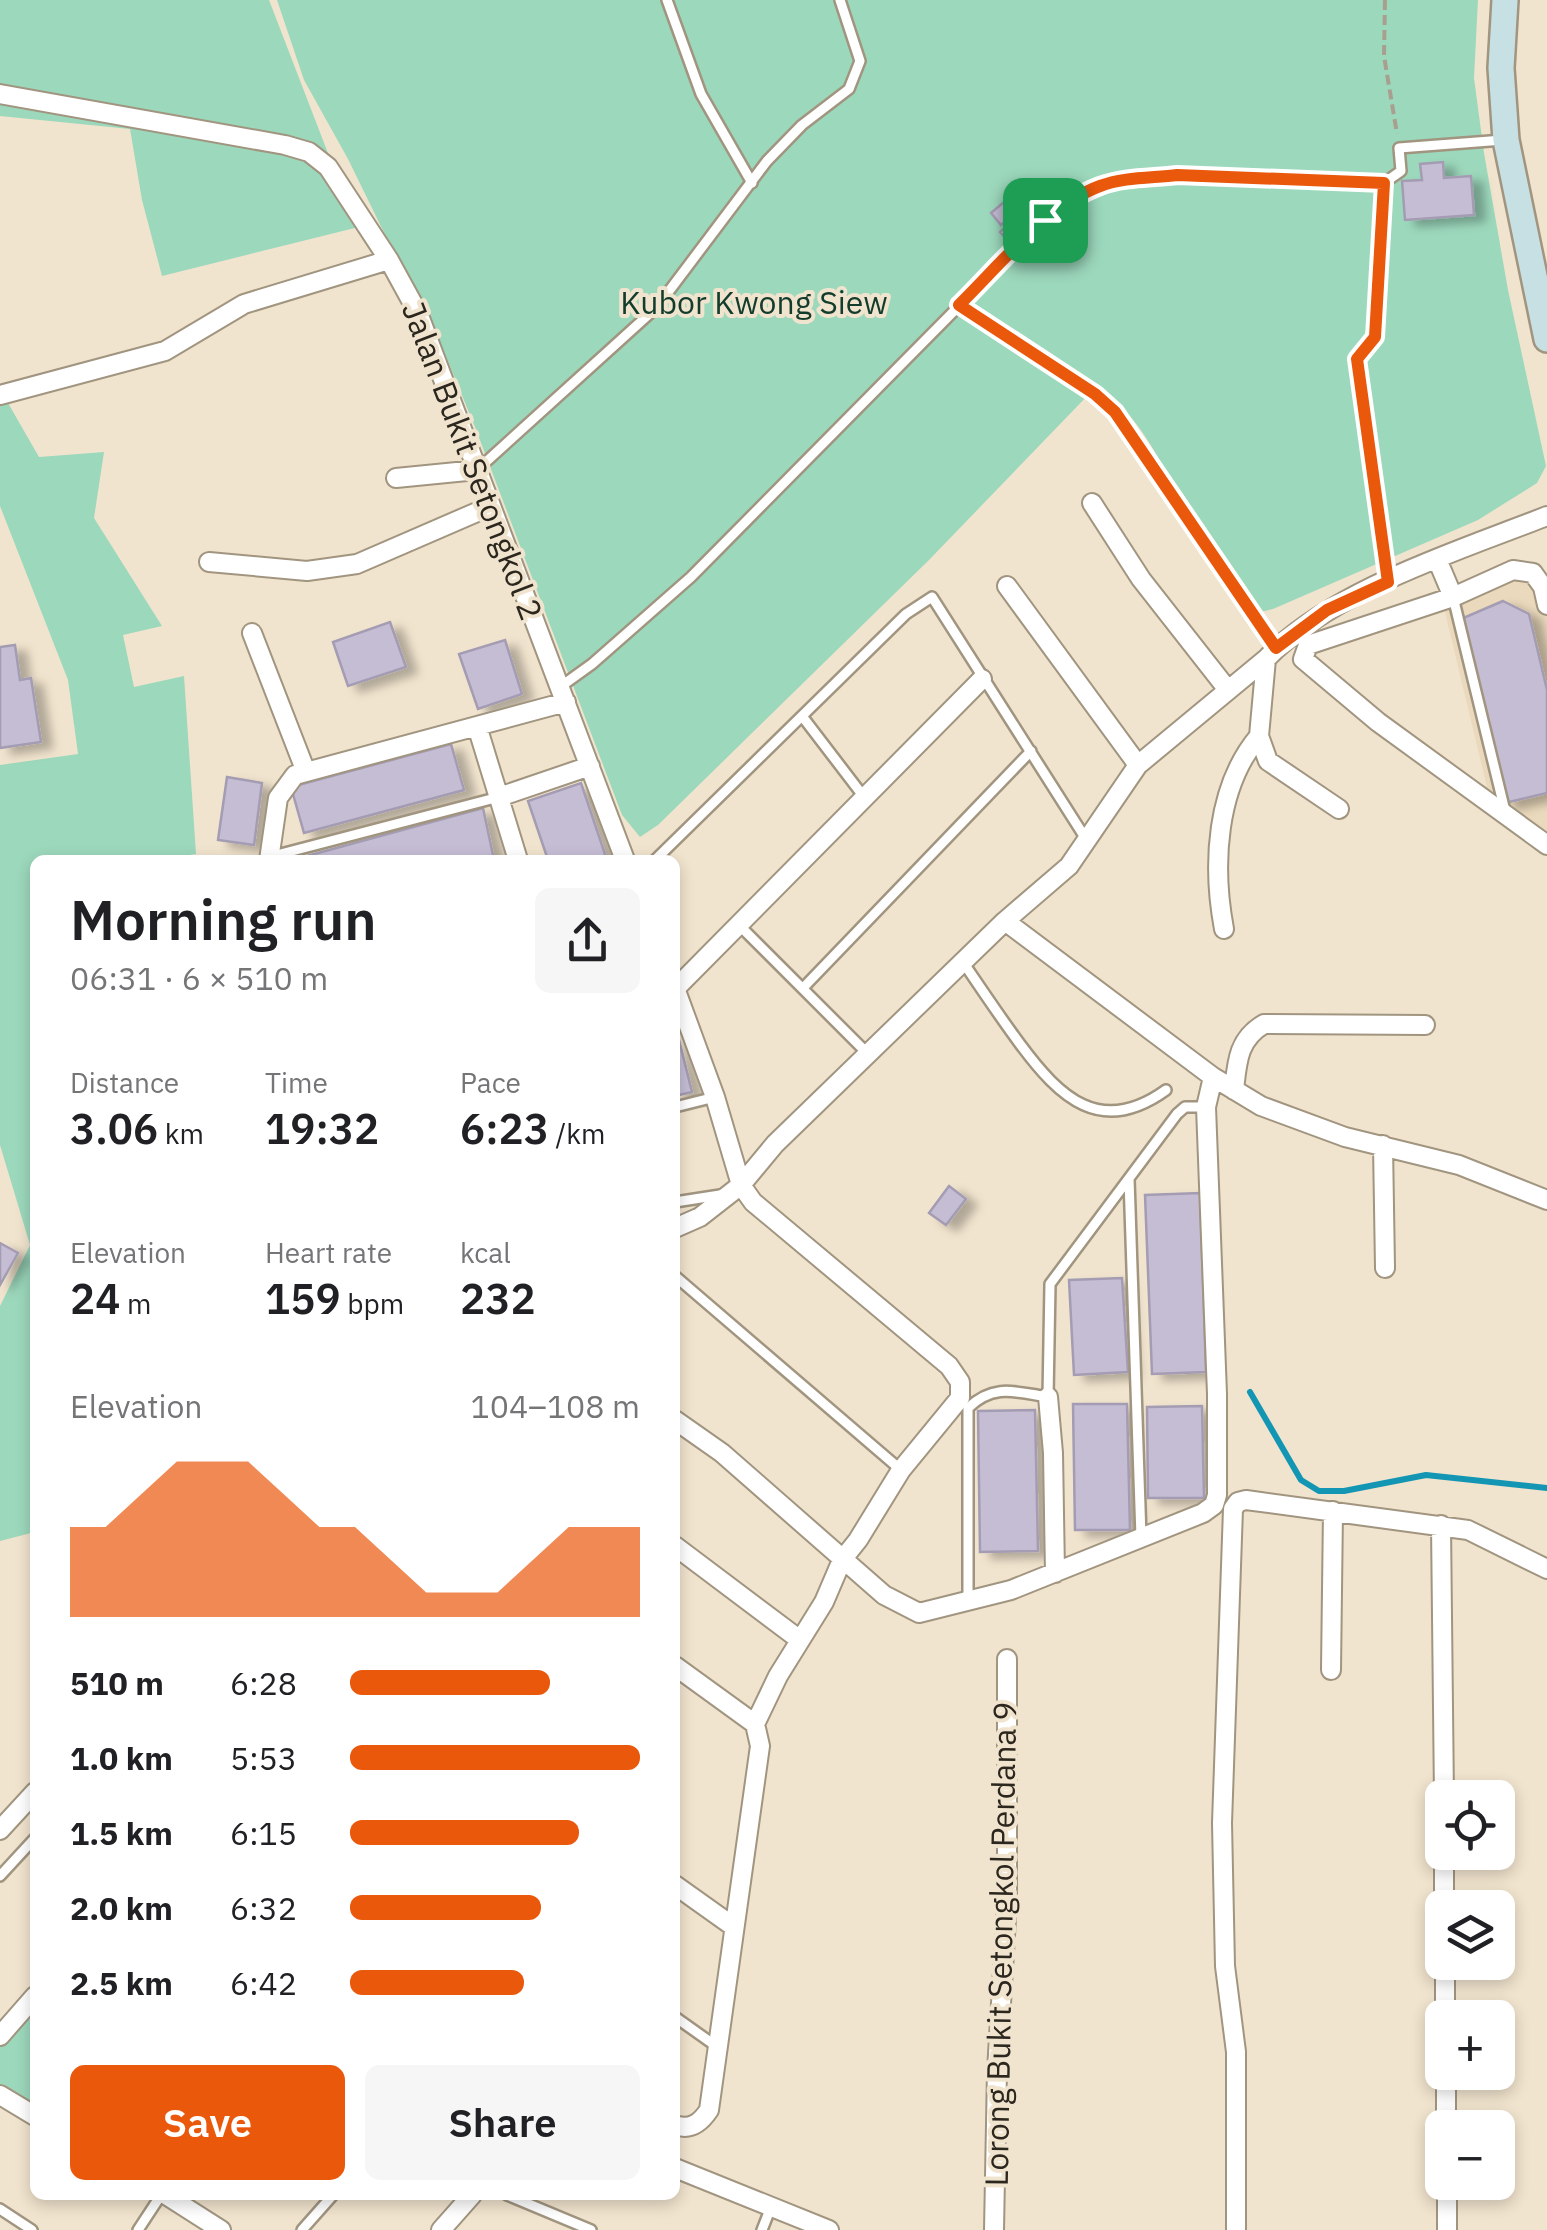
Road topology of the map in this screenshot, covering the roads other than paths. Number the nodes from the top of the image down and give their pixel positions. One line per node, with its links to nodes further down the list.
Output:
1 (668, 0): 6 (lane)
2 (840, 0): 6 (lane)
3 (1505, 0): 5 (street)
4 (0, 94): 7 (street, Jalan Bukit Setongkol 2)
5 (1506, 140): 8 (lane); 9 (street)
6 (752, 183): 12 (lane)
7 (388, 260): 11 (street); 12 (street, Jalan Bukit Setongkol 2)
8 (959, 305): 23 (lane); 26 (lane)
9 (1544, 307): 10 (street)
10 (1547, 338)
11 (0, 395)
12 (477, 470): 13 (street); 15 (street, Jalan Bukit Setongkol 2)
13 (396, 478)
14 (1092, 503): 25 (street)
15 (491, 506): 18 (street); 26 (street, Jalan Bukit Setongkol 2)
16 (1547, 516): 17 (street)
17 (1437, 560): 20 (street); 23 (street)
18 (209, 562)
19 (1007, 586): 31 (street)
20 (1453, 597): 21 (street); 37 (lane); 37 (street)
21 (1547, 604)
22 (252, 632): 33 (street)
23 (1271, 654): 25 (street); 29 (street)
24 (982, 679): 27 (lane); 30 (lane); 35 (street)
25 (1228, 690): 31 (street)
26 (563, 694): 28 (street); 32 (street, Jalan Bukit Setongkol 2)
27 (802, 716): 35 (lane); 44 (lane)
28 (477, 726): 33 (street); 34 (street)
29 (1260, 736): 36 (street); 47 (street)
30 (1031, 751): 38 (lane); 50 (lane)
31 (1138, 765): 38 (street)
32 (590, 766): 34 (street); 43 (street, Jalan Bukit Setongkol 2)
33 (306, 772): 40 (street)
34 (499, 797): 41 (lane); 42 (street)
35 (864, 797): 46 (street)
36 (1339, 809)
37 (1504, 811): 39 (street)
38 (1087, 841): 45 (street)
39 (1547, 844)
40 (270, 855)
41 (284, 855)
42 (516, 855)
43 (623, 855)
44 (660, 855)
45 (1005, 922): 48 (street); 54 (street)
46 (738, 924): 49 (street); 50 (lane)
47 (1224, 929)
48 (963, 962): 53 (street); 55 (lane)
49 (680, 983)
50 (803, 988): 53 (lane)
51 (680, 1014): 57 (street)
52 (1425, 1025): 56 (street)
53 (868, 1054): 62 (street)
54 (1213, 1077): 56 (street); 59 (street)
55 (1166, 1090)
56 (1234, 1090): 60 (street)
57 (716, 1098): 58 (lane); 62 (street)
58 (680, 1106)
59 (1206, 1107): 61 (lane); 73 (street)
60 (1383, 1146): 63 (street); 66 (street)
61 (1129, 1179): 68 (lane); 73 (lane)
62 (734, 1190): 64 (lane); 65 (street); 70 (street)
63 (1547, 1200)
64 (680, 1201)
65 (680, 1226)
66 (1385, 1268)
67 (680, 1280): 70 (lane)
68 (1048, 1398): 77 (street); 78 (lane)
69 (680, 1424): 75 (street)
70 (901, 1470): 75 (street)
71 (1333, 1511): 72 (street); 82 (street); 116 (street)
72 (1442, 1526): 76 (street); 84 (street)
73 (1141, 1540): 77 (street)
74 (680, 1550): 79 (street)
75 (842, 1560): 78 (street); 79 (street)
76 (1547, 1570)
77 (1055, 1573): 78 (street)
78 (968, 1602)
79 (800, 1640): 83 (street)
80 (1008, 1659): 115 (street, Lorong Bukit Setongkol Perdana 9)
81 (680, 1670): 83 (street)
82 (1331, 1670)
83 (755, 1724): 90 (street)
84 (1444, 1780)
85 (30, 1797): 86 (street)
86 (0, 1830)
87 (30, 1843): 88 (lane)
88 (0, 1876)
89 (680, 1889): 90 (street)
90 (734, 1926): 94 (street)
91 (30, 2001): 93 (street)
92 (680, 2020): 94 (lane)
93 (3, 2025)
94 (718, 2047): 97 (street)
95 (0, 2095): 96 (street)
96 (30, 2113)
97 (680, 2125)
98 (680, 2170): 105 (street)
99 (171, 2200): 108 (lane)
100 (178, 2200): 109 (street)
101 (328, 2200): 110 (lane)
102 (468, 2200): 111 (street)
103 (519, 2200): 112 (lane)
104 (1447, 2200): 117 (street)
105 (771, 2207): 113 (lane); 114 (street)
106 (0, 2209): 107 (lane)
107 (32, 2230)
108 (138, 2230)
109 (221, 2230)
110 (302, 2230)
111 (441, 2230)
112 (591, 2230)
113 (762, 2230)
114 (829, 2230)
115 (994, 2230)
116 (1236, 2230)
117 (1447, 2230)

